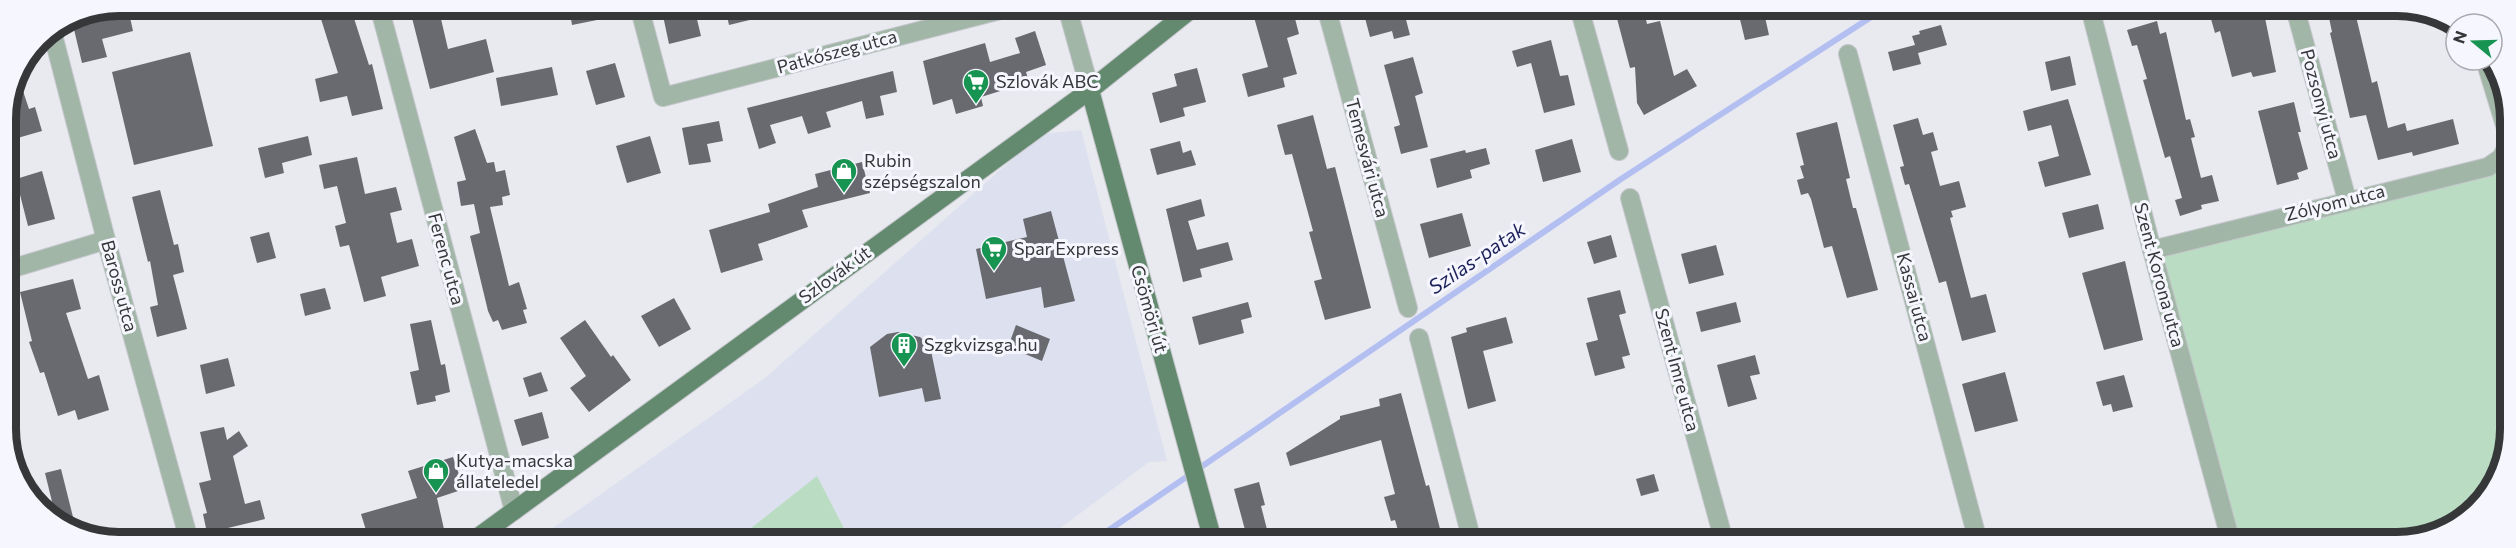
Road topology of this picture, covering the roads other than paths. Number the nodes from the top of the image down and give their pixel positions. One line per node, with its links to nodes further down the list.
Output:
1 (382, 16): 24 (street, Ferenc utca)
2 (642, 16): 3 (street, Patkószeg utca)
3 (977, 16)
4 (1069, 16): 13 (street, Csömöri út)
5 (1183, 16): 13 (main road, Szlovák út)
6 (1328, 16): 22 (street, Temesvári utca)
7 (1582, 16): 15 (street)
8 (2092, 16): 20 (street, Szent Korona utca)
9 (2297, 16): 18 (street, Pozsonyi utca)
10 (54, 41): 19 (street, Baross utca)
11 (1848, 54): 27 (street, Kassai utca)
12 (2490, 76): 14 (street)
13 (1090, 90): 24 (main road, Szlovák út); 31 (main road, Csömöri út)
14 (2498, 104)
15 (1619, 151)
16 (2500, 159): 18 (street, Zólyom utca)
17 (1630, 198): 26 (street, Szent Imre utca)
18 (2347, 200): 20 (street, Zólyom utca)
19 (106, 240): 21 (street); 29 (street, Baross utca)
20 (2152, 250): 28 (street, Szent Korona utca)
21 (17, 267)
22 (1408, 308)
23 (1419, 338): 25 (street)
24 (513, 511): 30 (main road, Szlovák út)
25 (1469, 531)
26 (1721, 531)
27 (1975, 531)
28 (2228, 531)
29 (187, 532)
30 (485, 532)
31 (1211, 532)

